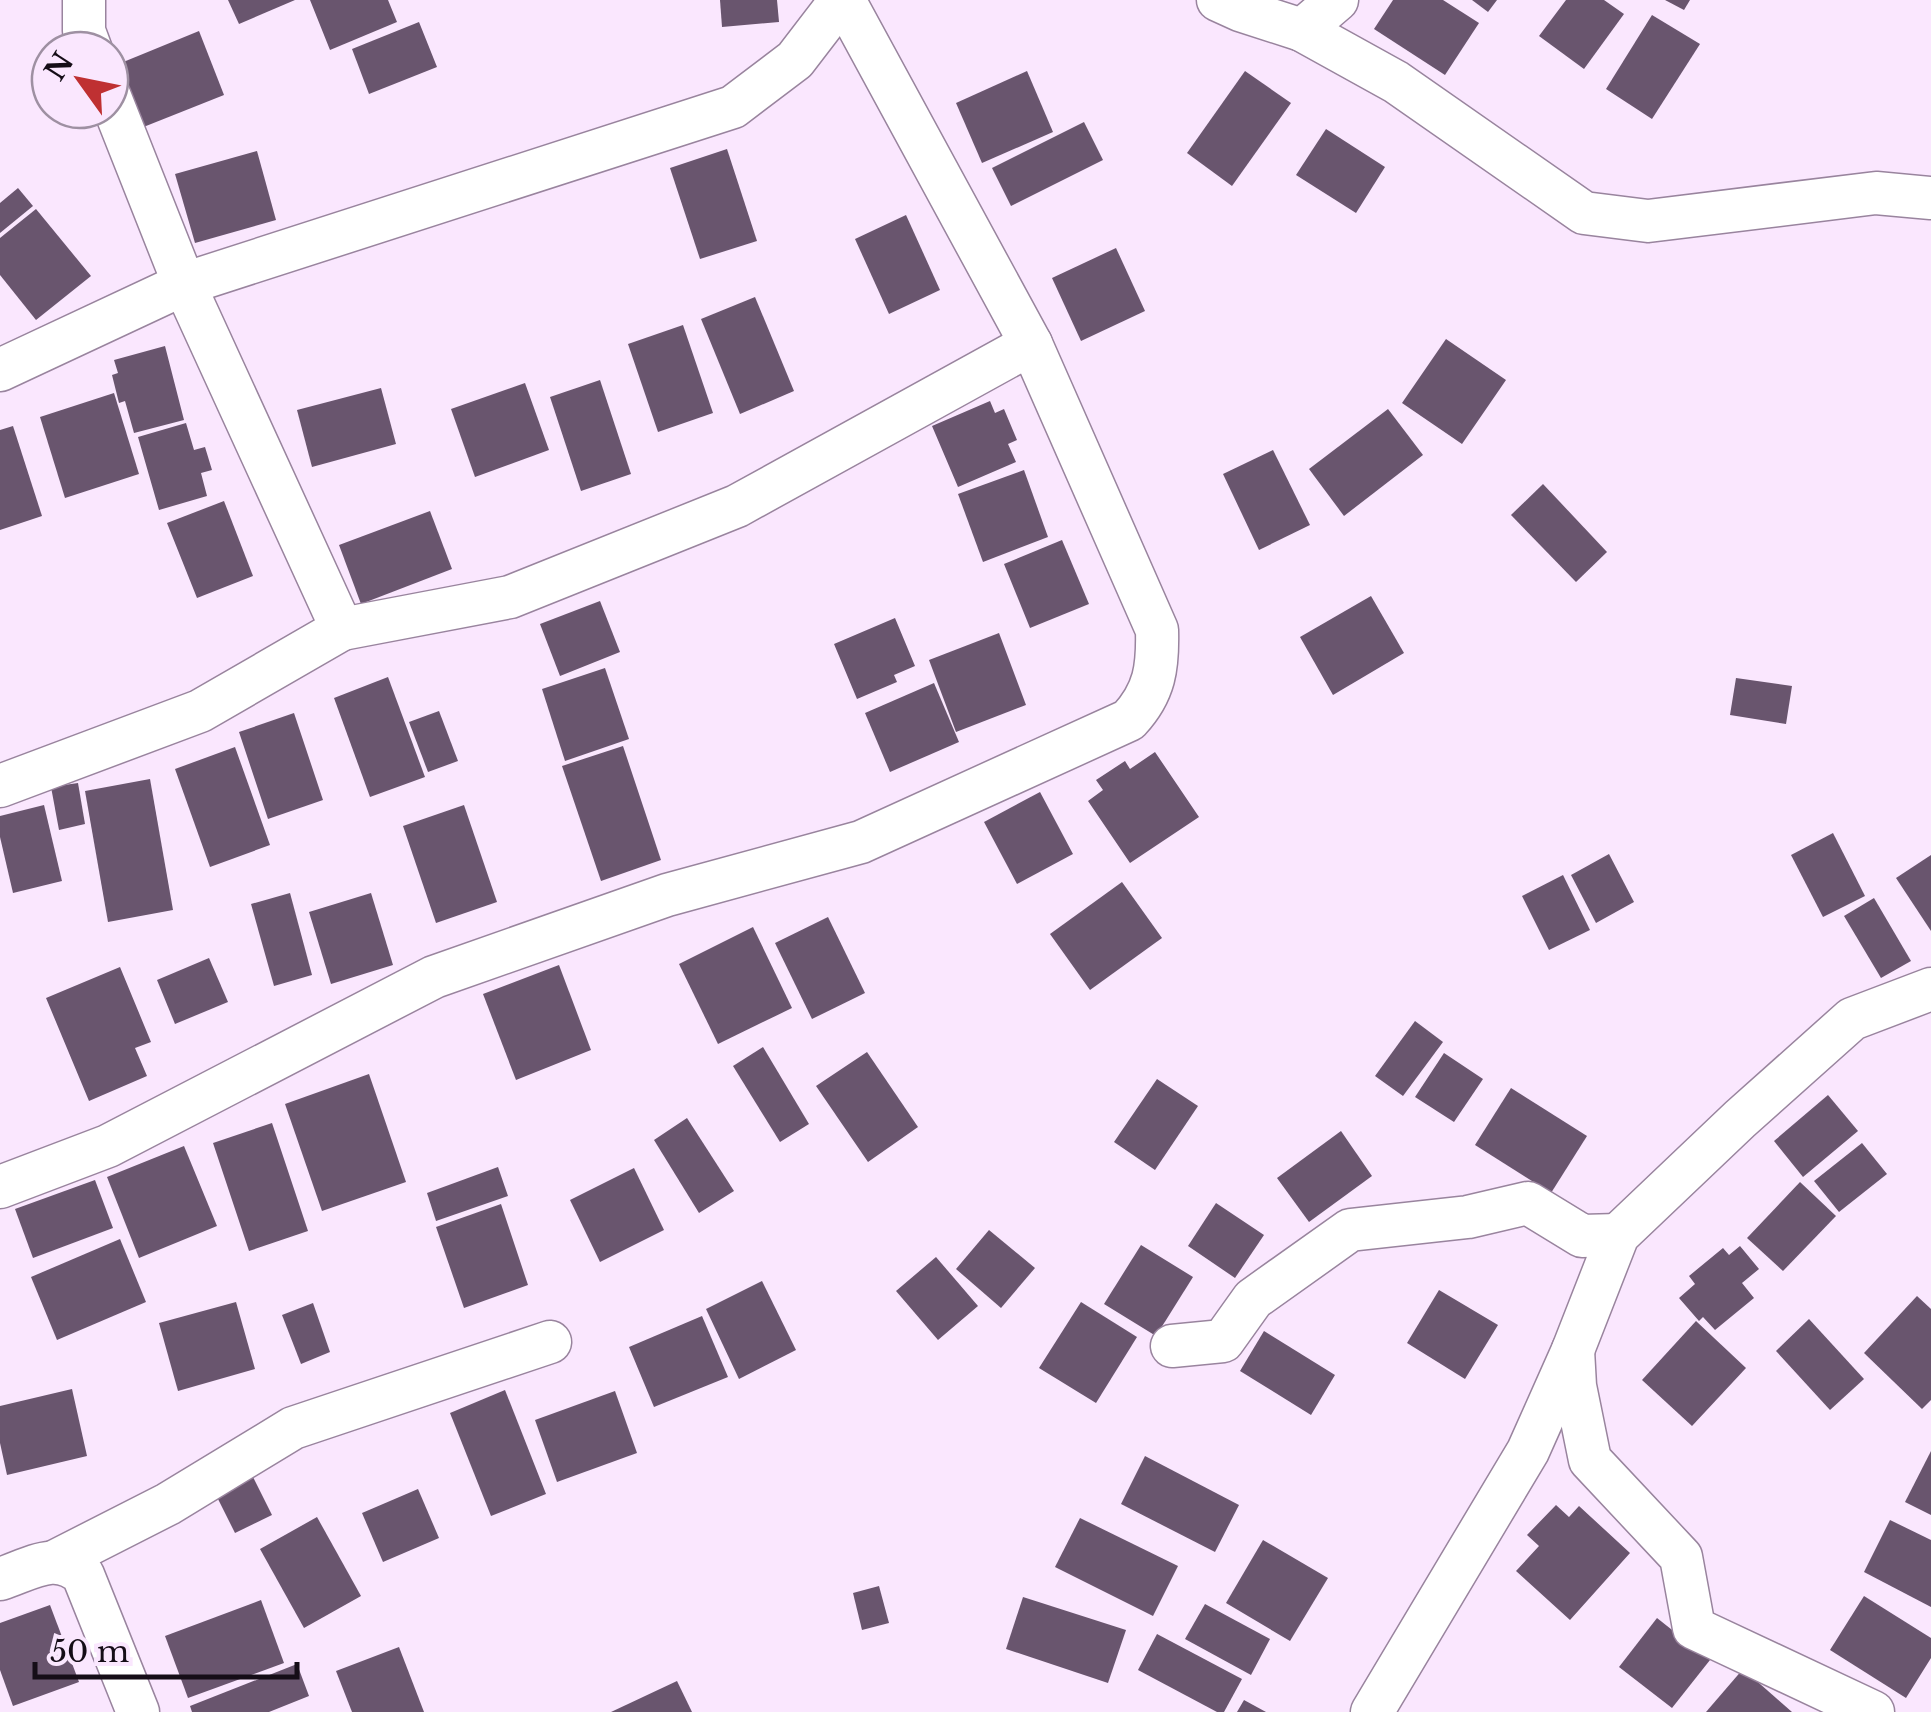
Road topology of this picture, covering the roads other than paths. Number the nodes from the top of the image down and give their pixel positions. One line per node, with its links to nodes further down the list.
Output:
1 (84, 0): 5 (street)
2 (842, 0): 9 (street); 10 (street)
3 (1218, 0): 6 (street)
4 (1337, 0): 6 (street)
5 (84, 30)
6 (1302, 30): 8 (street)
7 (123, 130): 9 (street)
8 (1931, 198)
9 (184, 284): 11 (street); 12 (street)
10 (1031, 344): 12 (street); 15 (street)
11 (0, 370)
12 (342, 629): 13 (street)
13 (0, 786)
14 (1931, 988): 16 (street)
15 (0, 1187)
16 (1618, 1236): 18 (street); 19 (street)
17 (550, 1342): 22 (street)
18 (1172, 1346)
19 (1573, 1350): 20 (street); 21 (street)
20 (1528, 1451): 21 (street); 25 (street)
21 (1590, 1460): 26 (street)
22 (56, 1560): 23 (street); 24 (street)
23 (0, 1579)
24 (138, 1712)
25 (1372, 1712)
26 (1873, 1712)

